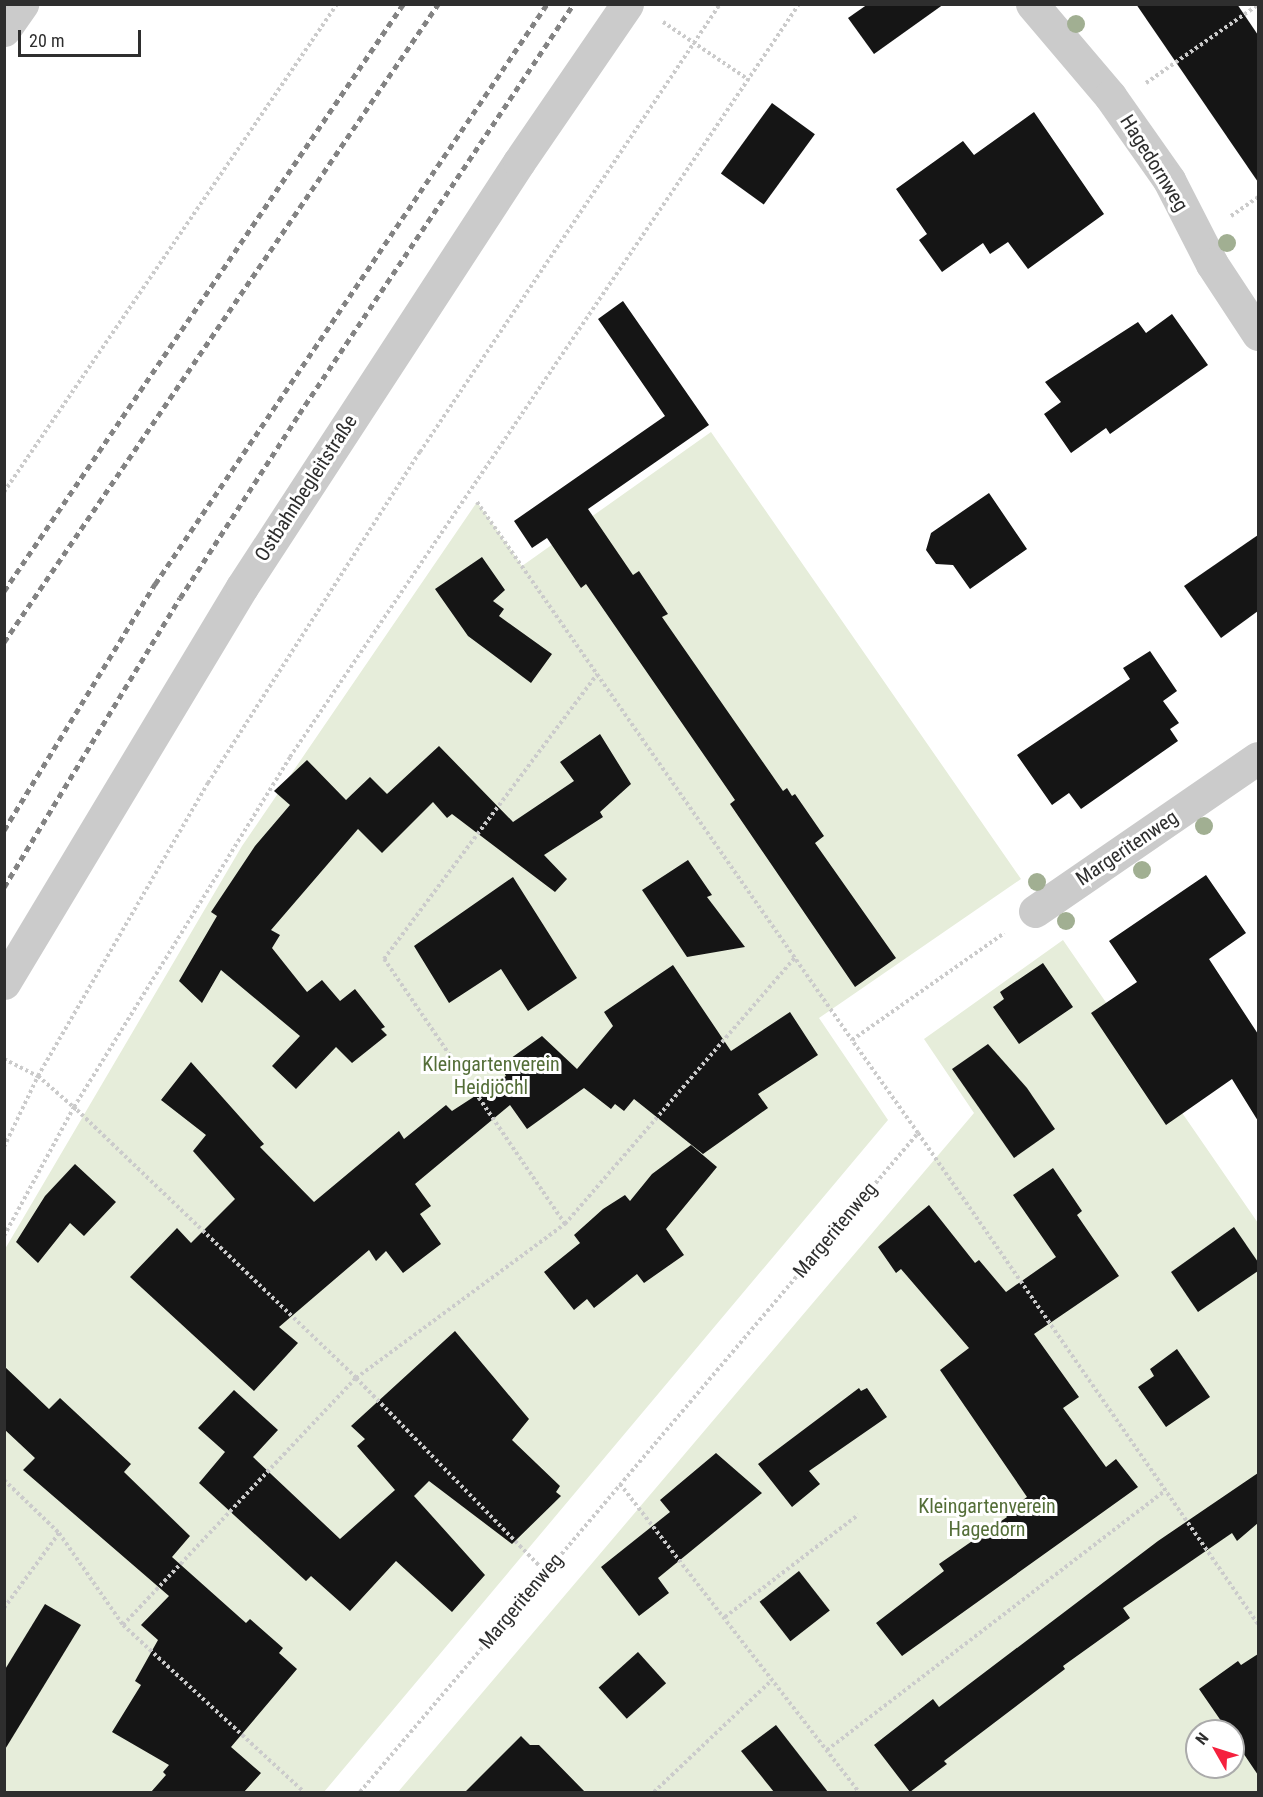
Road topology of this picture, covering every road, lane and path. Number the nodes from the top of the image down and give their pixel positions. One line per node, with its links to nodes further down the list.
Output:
1 (22, 4): 9 (street)
2 (337, 4): 14 (path)
3 (627, 4): 20 (street, Ostbahnbegleitstraße)
4 (720, 4): 10 (path)
5 (799, 4): 11 (path)
6 (1032, 4): 12 (street, Hagedornweg)
7 (1258, 5): 12 (path)
8 (663, 22): 10 (path)
9 (4, 30)
10 (695, 44): 11 (path); 23 (path)
11 (749, 80): 24 (path)
12 (1116, 104): 13 (street, Hagedornweg)
13 (1258, 334)
14 (4, 492)
15 (477, 502): 16 (path)
16 (597, 674): 19 (path); 27 (path)
17 (1258, 758): 18 (street, Margeritenweg)
18 (1035, 911): 21 (path)
19 (795, 958): 21 (path); 27 (path)
20 (4, 984)
21 (852, 1040): 25 (path)
22 (4, 1059): 23 (path)
23 (38, 1077): 24 (path); 26 (path)
24 (74, 1107): 28 (path); 29 (path)
25 (918, 1133): 31 (path, Margeritenweg); 32 (path)
26 (4, 1147)
27 (565, 1224): 29 (path)
28 (4, 1236)
29 (356, 1378): 35 (path); 39 (path)
30 (4, 1480): 34 (path)
31 (620, 1484): 35 (path, Margeritenweg); 37 (path)
32 (1166, 1490): 38 (path); 41 (path)
33 (858, 1515): 37 (path)
34 (59, 1533): 36 (path); 39 (path)
35 (545, 1572): 43 (path, Margeritenweg)
36 (4, 1608)
37 (725, 1617): 40 (path)
38 (1258, 1624)
39 (123, 1625): 42 (path)
40 (770, 1682): 41 (path); 44 (path)
41 (827, 1750): 45 (path)
42 (304, 1792)
43 (360, 1792)
44 (654, 1792)
45 (859, 1792)

